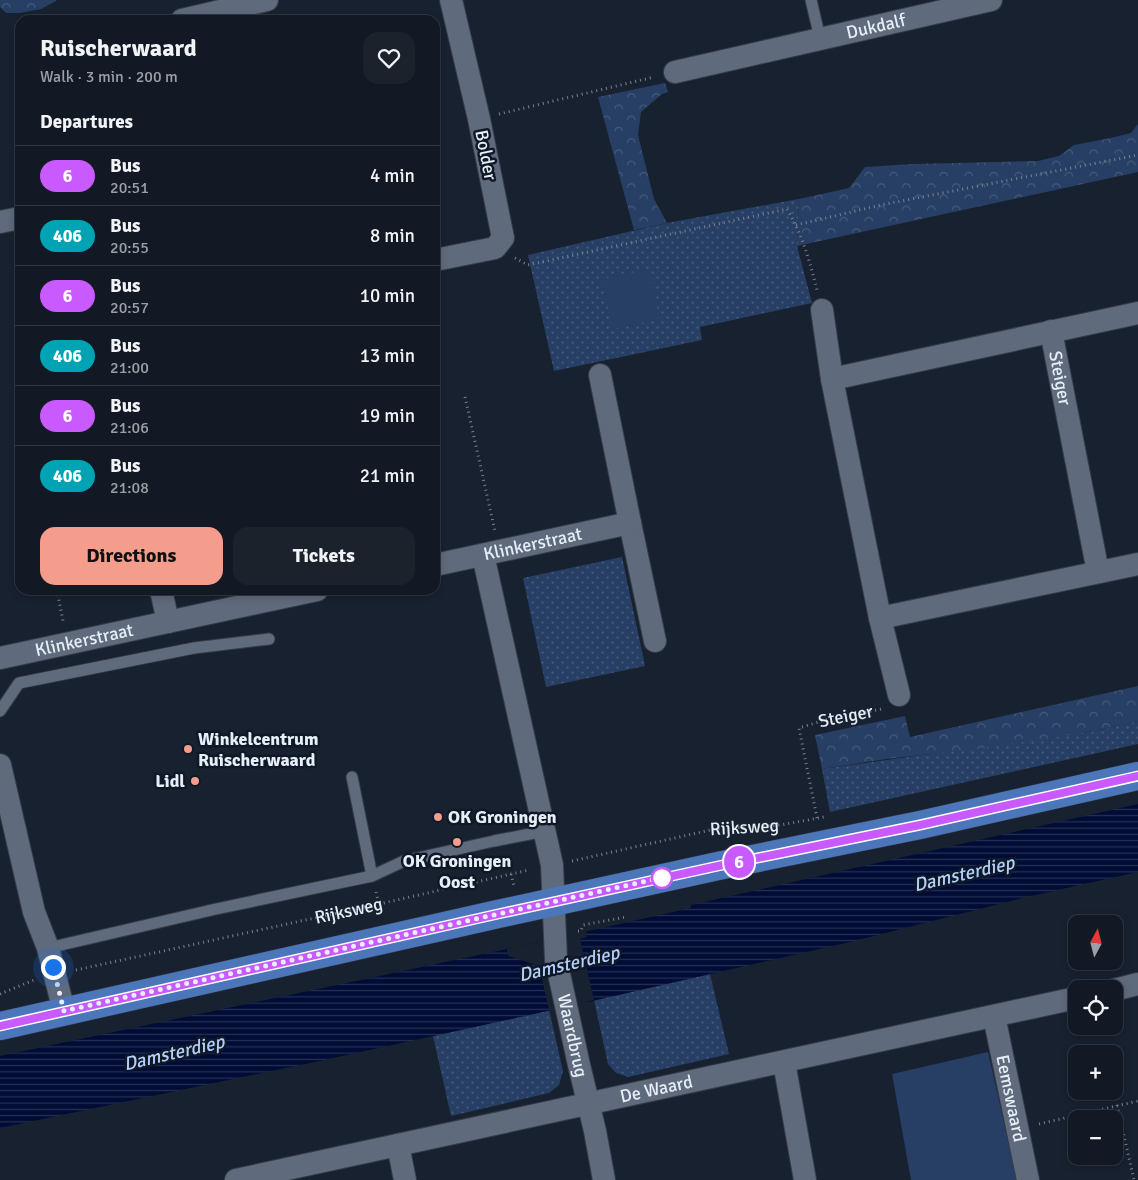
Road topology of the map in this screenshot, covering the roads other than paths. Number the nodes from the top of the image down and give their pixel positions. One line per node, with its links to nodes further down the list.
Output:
1 (267, 0): 5 (street)
2 (452, 0): 10 (street, Bolder)
3 (811, 0): 6 (lane)
4 (991, 0): 6 (street, Dukdalf)
5 (203, 15)
6 (820, 38): 7 (street, Dukdalf)
7 (675, 72)
8 (15, 219): 9 (street)
9 (0, 222)
10 (440, 259)
11 (822, 310): 15 (street)
12 (1138, 312): 13 (street, Steiger)
13 (1051, 331): 15 (street, Steiger); 20 (street, Steiger)
14 (600, 376): 16 (street)
15 (832, 379): 23 (street)
16 (630, 523): 17 (street, Klinkerstraat); 26 (street)
17 (491, 553): 18 (street, Klinkerstraat); 33 (street)
18 (440, 564)
19 (1138, 564): 20 (street)
20 (1098, 572): 23 (street)
21 (162, 595): 24 (street)
22 (294, 595): 24 (street, Klinkerstraat)
23 (880, 618): 28 (street)
24 (168, 622): 27 (street, Klinkerstraat)
25 (269, 640): 29 (lane)
26 (656, 641)
27 (0, 658)
28 (899, 695)
29 (0, 711)
30 (0, 765): 36 (street)
31 (1138, 776): 35 (main road, Rijksweg)
32 (352, 777): 34 (lane)
33 (545, 831): 34 (lane, Rijksweg); 35 (street, Waardbrug)
34 (372, 876): 36 (lane, Rijksweg)
35 (554, 902): 40 (main road, Rijksweg); 44 (street, Waardbrug)
36 (48, 948): 40 (street)
37 (1138, 984): 38 (street)
38 (1123, 988)
39 (1068, 1000): 41 (street, De Waard)
40 (64, 1011): 42 (main road, Rijksweg)
41 (994, 1016): 43 (street, De Waard); 50 (street, Eemswaard)
42 (0, 1026)
43 (784, 1062): 44 (street, De Waard); 49 (street)
44 (588, 1103): 45 (street, De Waard); 48 (street, Waardbrug)
45 (398, 1145): 46 (street, De Waard); 47 (street)
46 (236, 1180)
47 (405, 1180)
48 (604, 1180)
49 (805, 1180)
50 (1028, 1180)

